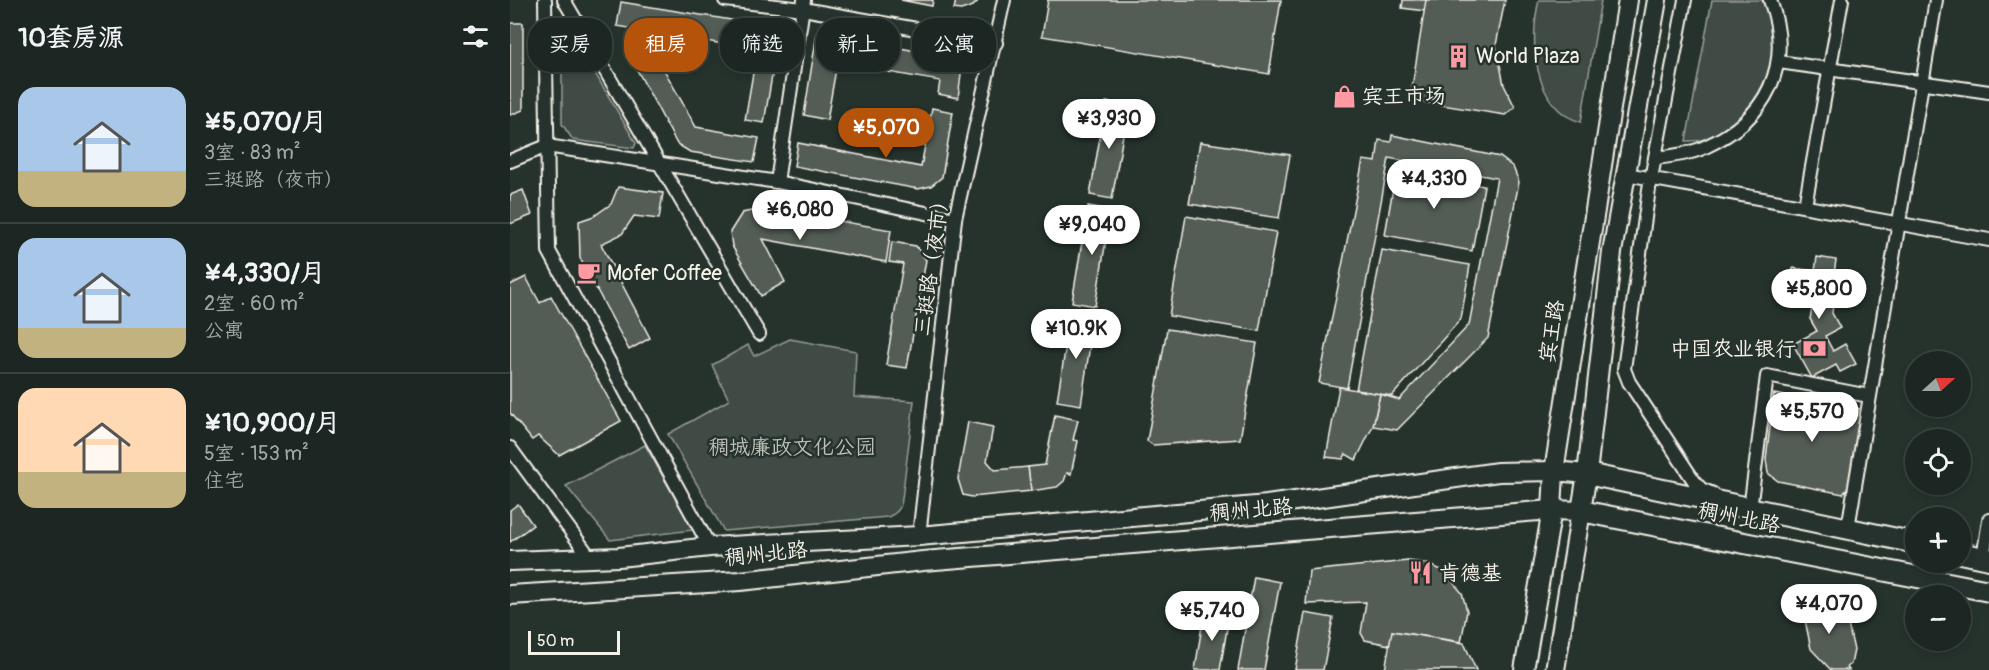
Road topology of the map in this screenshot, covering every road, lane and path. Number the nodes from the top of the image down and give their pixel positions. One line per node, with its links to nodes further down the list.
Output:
1 (545, 0): 19 (street)
2 (564, 0): 22 (street)
3 (725, 0): 11 (street)
4 (1004, 0): 13 (street, 三挺路（夜市）)
5 (1628, 0): 33 (main road, 宾王路)
6 (1657, 0): 23 (main road)
7 (1685, 0): 20 (street)
8 (1770, 0): 14 (street)
9 (1842, 0): 15 (street)
10 (1936, 0): 17 (street)
11 (804, 4): 12 (street); 25 (street)
12 (912, 26)
13 (996, 44)
14 (1779, 62): 15 (street); 20 (street)
15 (1830, 70): 17 (street); 26 (street)
16 (989, 72): 27 (street, 三挺路（夜市）)
17 (1922, 83): 18 (street); 28 (street)
18 (1989, 92)
19 (547, 146): 21 (street); 22 (street); 42 (street)
20 (1655, 158): 24 (street)
21 (510, 161)
22 (661, 164): 25 (street); 30 (street)
23 (1626, 174): 24 (street); 34 (main road)
24 (1651, 178): 26 (street); 35 (street)
25 (777, 182): 27 (street)
26 (1805, 206): 28 (street)
27 (955, 219): 40 (street, 三挺路（夜市）)
28 (1898, 223): 29 (street); 31 (street)
29 (1989, 240)
30 (759, 334)
31 (1869, 396): 35 (street); 38 (street)
32 (510, 448): 44 (street)
33 (1554, 471): 34 (main road, 稠州北路); 36 (main road, 宾王路); 40 (main road, 稠州北路)
34 (1587, 474): 35 (main road, 稠州北路); 37 (main road)
35 (1750, 509): 38 (main road, 稠州北路)
36 (1552, 510): 37 (main road, 稠州北路); 48 (main road, 稠州北路); 49 (main road, 宾王路)
37 (1581, 511): 47 (main road, 稠州北路); 50 (main road)
38 (1848, 528): 41 (main road, 稠州北路)
39 (1988, 528): 45 (street)
40 (919, 536): 42 (main road, 稠州北路)
41 (1905, 541)
42 (710, 547): 44 (main road, 稠州北路)
43 (1971, 555): 45 (main road)
44 (589, 556): 46 (main road, 稠州北路)
45 (1986, 558)
46 (510, 561)
47 (1989, 591)
48 (510, 595)
49 (1524, 670)
50 (1555, 670)

